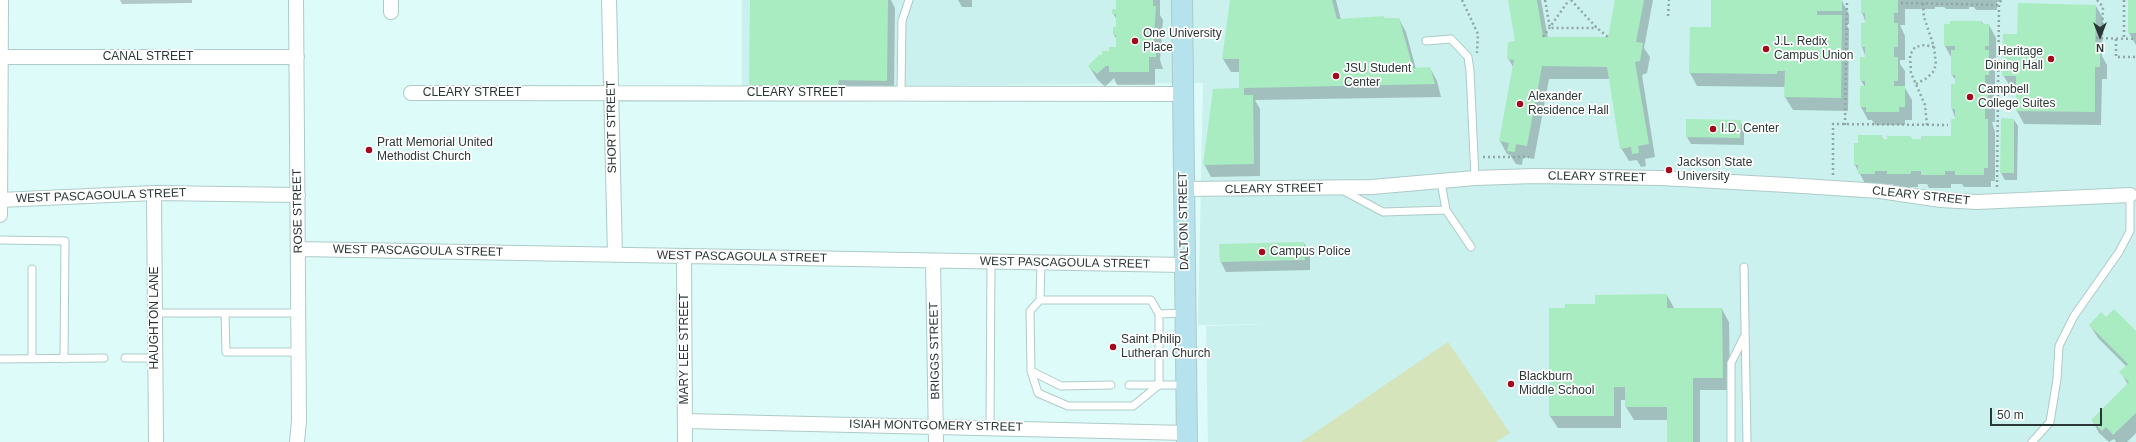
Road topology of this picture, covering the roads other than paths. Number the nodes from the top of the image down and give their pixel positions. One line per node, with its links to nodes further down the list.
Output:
1 (1, 0): 7 (street)
2 (296, 0): 8 (street, ROSE STREET)
3 (609, 0): 10 (street, SHORT STREET)
4 (909, 0): 11 (lane)
5 (1182, 0): 12 (street, DALTON STREET)
6 (1426, 41): 13 (lane)
7 (0, 57): 8 (street, CANAL STREET); 20 (street)
8 (296, 57): 18 (street, ROSE STREET)
9 (411, 93): 10 (street, CLEARY STREET)
10 (612, 93): 11 (street, CLEARY STREET); 27 (street, SHORT STREET)
11 (901, 93): 12 (street, CLEARY STREET)
12 (1182, 94): 16 (street, DALTON STREET)
13 (1476, 178): 14 (street, CLEARY STREET); 19 (street, CLEARY STREET)
14 (1441, 182): 15 (street, CLEARY STREET); 21 (lane)
15 (1338, 188): 16 (street, CLEARY STREET); 21 (lane)
16 (1183, 189): 32 (street, DALTON STREET)
17 (154, 193): 18 (street, WEST PASCAGOULA STREET); 20 (street, WEST PASCAGOULA STREET); 36 (street, HAUGHTON LANE)
18 (298, 195): 26 (street, ROSE STREET)
19 (2130, 195): 23 (lane)
20 (0, 200): 22 (street)
21 (1446, 210): 25 (lane)
22 (0, 215)
23 (2133, 231): 66 (lane)
24 (0, 240): 43 (lane)
25 (1471, 247)
26 (299, 249): 27 (street, WEST PASCAGOULA STREET); 38 (street, ROSE STREET)
27 (615, 255): 28 (street, WEST PASCAGOULA STREET)
28 (684, 256): 29 (street, WEST PASCAGOULA STREET); 55 (street, MARY LEE STREET)
29 (934, 260): 30 (street, WEST PASCAGOULA STREET); 56 (street, BRIGGS STREET)
30 (991, 262): 31 (street, WEST PASCAGOULA STREET); 57 (lane)
31 (1041, 262): 32 (street, WEST PASCAGOULA STREET); 35 (lane)
32 (1184, 265): 39 (street, DALTON STREET)
33 (1744, 268): 41 (lane)
34 (32, 269): 48 (lane)
35 (1040, 300): 40 (lane); 49 (lane)
36 (154, 313): 37 (lane); 46 (street, HAUGHTON LANE)
37 (225, 313): 38 (lane); 42 (lane)
38 (299, 313): 42 (street, ROSE STREET)
39 (1185, 313): 40 (lane); 53 (street, DALTON STREET)
40 (1159, 314): 52 (lane)
41 (1745, 335): 64 (lane); 65 (lane)
42 (299, 352): 54 (street, ROSE STREET)
43 (64, 358): 44 (lane); 48 (lane)
44 (104, 358)
45 (125, 358): 46 (lane)
46 (155, 358): 59 (street, HAUGHTON LANE)
47 (0, 359): 48 (lane)
48 (32, 359)
49 (1031, 371): 50 (lane); 52 (lane)
50 (1111, 385)
51 (1129, 385): 52 (lane)
52 (1159, 385): 53 (lane)
53 (1186, 385): 58 (street, DALTON STREET)
54 (300, 421): 60 (street, ROSE STREET); 61 (street, ROSE STREET)
55 (685, 421): 56 (street, ISIAH MONTGOMERY STREET); 62 (street, MARY LEE STREET)
56 (936, 426): 57 (street, ISIAH MONTGOMERY STREET); 63 (street, BRIGGS STREET)
57 (990, 427): 58 (street, ISIAH MONTGOMERY STREET)
58 (1187, 438)
59 (156, 442)
60 (297, 442)
61 (304, 442)
62 (685, 442)
63 (936, 442)
64 (1731, 442)
65 (1746, 442)
66 (2032, 442)

